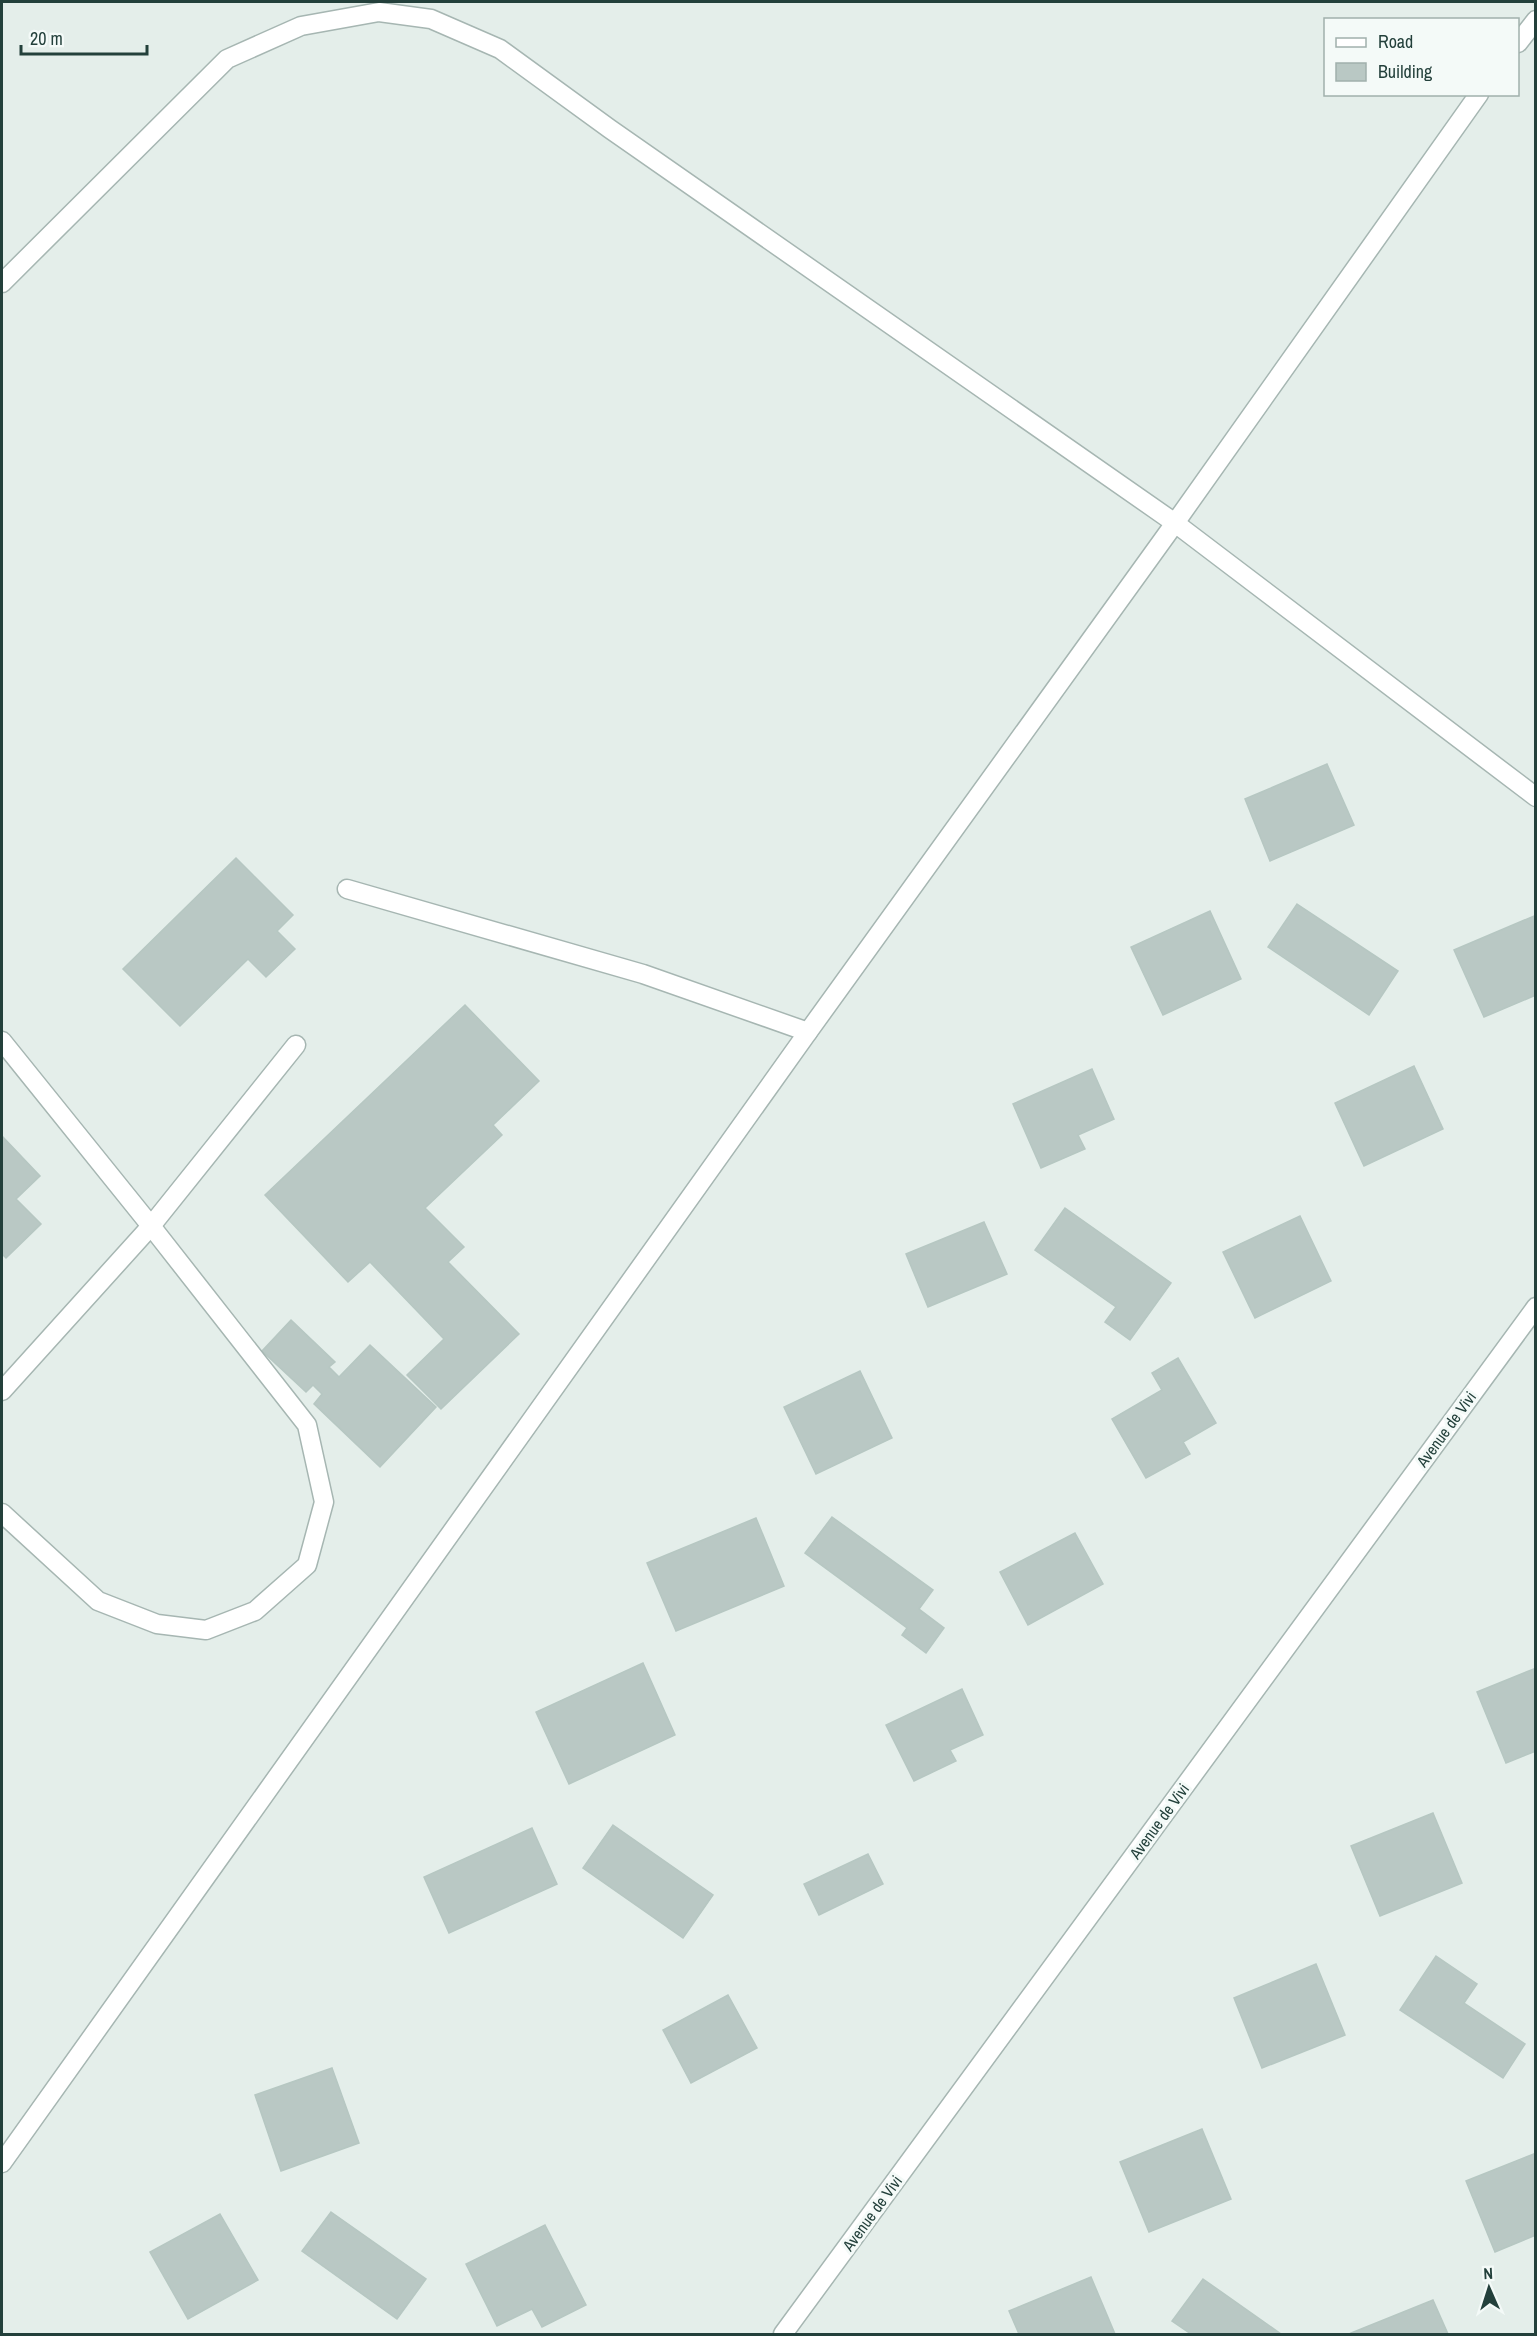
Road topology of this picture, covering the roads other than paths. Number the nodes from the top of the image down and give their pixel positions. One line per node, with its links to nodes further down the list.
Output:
1 (1536, 20): 2 (street)
2 (1519, 42)
3 (1478, 96): 5 (street)
4 (2, 283): 5 (street)
5 (1175, 523): 6 (street); 8 (street)
6 (1536, 797)
7 (347, 889): 8 (street)
8 (808, 1032): 15 (street)
9 (2, 1041): 11 (street)
10 (296, 1045): 11 (street)
11 (152, 1226): 13 (street); 14 (street)
12 (1536, 1307): 16 (street, Avenue de Vivi)
13 (2, 1391)
14 (2, 1513)
15 (2, 2163)
16 (783, 2334)

